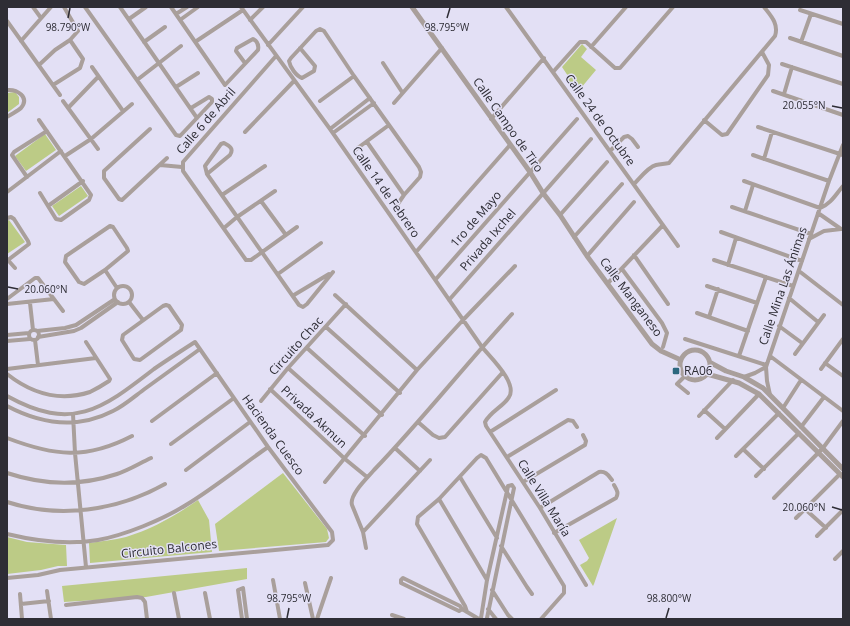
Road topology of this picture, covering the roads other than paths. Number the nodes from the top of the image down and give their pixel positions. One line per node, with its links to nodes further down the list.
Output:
1 (33, 7): 21 (street)
2 (51, 7): 21 (street)
3 (64, 7): 29 (street)
4 (85, 7): 54 (street)
5 (120, 7): 22 (street)
6 (146, 7): 22 (street)
7 (171, 7): 19 (street)
8 (187, 7): 19 (street)
9 (198, 7): 23 (street)
10 (263, 7): 24 (street)
11 (303, 7): 34 (street)
12 (412, 7): 38 (street, Calle Campo de Tiro)
13 (506, 7): 42 (street, Calle 24 de Octubre)
14 (626, 7): 36 (street)
15 (673, 7): 36 (street)
16 (764, 7): 39 (street)
17 (242, 8): 24 (street, Calle 14 de Febrero); 32 (street)
18 (800, 10): 20 (street)
19 (176, 14): 23 (street)
20 (811, 14): 26 (street); 33 (street)
21 (41, 18): 30 (street)
22 (128, 19): 31 (street)
23 (180, 20): 32 (street)
24 (250, 20): 34 (street, Calle 14 de Febrero)
25 (7, 21): 30 (street)
26 (843, 24)
27 (165, 26): 31 (street)
28 (790, 38): 33 (street)
29 (70, 40): 47 (street); 57 (street)
30 (21, 41): 47 (street)
31 (144, 42): 45 (street)
32 (195, 42): 43 (street)
33 (801, 42): 41 (street)
34 (268, 45): 40 (street, Calle 14 de Febrero)
35 (181, 46): 45 (street)
36 (591, 47): 50 (street)
37 (300, 48): 37 (street); 52 (street)
38 (442, 48): 61 (street); 76 (street, Calle Campo de Tiro)
39 (762, 52): 79 (street); 79 (street)
40 (276, 56): 55 (street, Calle 14 de Febrero); 105 (street, Calle 6 de Abril)
41 (843, 56)
42 (544, 58): 50 (street, Calle 24 de Octubre); 76 (street)
43 (245, 63): 43 (street)
44 (383, 63): 61 (street)
45 (159, 64): 54 (street); 58 (street)
46 (782, 64): 49 (street)
47 (39, 65): 57 (street)
48 (92, 67): 53 (street)
49 (792, 67): 56 (street); 62 (street)
50 (553, 72): 96 (street, Calle 24 de Octubre)
51 (198, 73): 58 (street)
52 (354, 76): 64 (street); 66 (street)
53 (98, 77): 70 (street); 72 (street)
54 (136, 80): 75 (street)
55 (294, 81): 84 (street, Calle 14 de Febrero); 85 (street)
56 (843, 84)
57 (53, 85): 63 (street)
58 (176, 87): 71 (street)
59 (7, 90): 74 (street)
60 (773, 91): 62 (street)
61 (402, 92): 68 (street)
62 (784, 94): 73 (street)
63 (60, 95)
64 (370, 98): 67 (street); 84 (street)
65 (63, 101): 70 (street)
66 (320, 101)
67 (374, 103): 80 (street); 84 (street)
68 (394, 103)
69 (132, 104): 72 (street)
70 (68, 108): 87 (street)
71 (191, 108): 75 (street); 75 (street)
72 (123, 111): 87 (street)
73 (843, 115)
74 (7, 117)
75 (197, 118)
76 (491, 119): 90 (street, Calle Campo de Tiro)
77 (577, 119): 106 (street, 1ro de Mayo)
78 (39, 120): 83 (street)
79 (704, 120): 113 (street)
80 (389, 125): 89 (street); 121 (street)
81 (758, 127): 86 (street)
82 (150, 129): 103 (street)
83 (47, 131): 95 (street); 108 (street)
84 (331, 131): 146 (street, Calle 14 de Febrero)
85 (245, 132)
86 (772, 132): 97 (street); 101 (street)
87 (91, 139): 93 (street); 99 (street)
88 (591, 139): 119 (street, Privada Ixchel)
89 (367, 142): 94 (street); 121 (street)
90 (510, 145): 106 (street, Calle Campo de Tiro); 146 (street)
91 (843, 145): 97 (street, Calle Mina Las Ánimas)
92 (638, 147): 96 (street)
93 (98, 149)
94 (355, 150)
95 (61, 151): 99 (street); 108 (street)
96 (610, 152): 113 (street, Calle 24 de Octubre)
97 (841, 154): 111 (street, Calle Mina Las Ánimas)
98 (753, 155): 101 (street)
99 (65, 156): 109 (street)
100 (167, 158): 103 (street)
101 (764, 159): 111 (street)
102 (607, 162): 130 (street)
103 (160, 165): 105 (street)
104 (265, 166): 120 (street)
105 (182, 167): 135 (street, Calle 6 de Abril)
106 (530, 172): 119 (street, Calle Campo de Tiro); 160 (street, 1ro de Mayo)
107 (207, 174): 107 (street); 120 (street)
108 (27, 177): 117 (street)
109 (83, 181): 124 (street); 124 (street)
110 (744, 181): 114 (street)
111 (829, 181): 127 (street, Calle Mina Las Ánimas)
112 (622, 184): 140 (street)
113 (634, 184): 133 (street, Calle 24 de Octubre)
114 (753, 185): 127 (street); 128 (street)
115 (843, 186): 127 (street)
116 (275, 191): 122 (street)
117 (7, 192)
118 (40, 193): 124 (street)
119 (543, 193): 130 (street, Calle Campo de Tiro); 171 (street, Privada Ixchel)
120 (222, 195): 131 (street)
121 (404, 195): 126 (street)
122 (261, 201): 131 (street); 139 (street)
123 (634, 202): 148 (street)
124 (48, 206)
125 (732, 207): 128 (street)
126 (395, 208)
127 (820, 208): 129 (street, Calle Mina Las Ánimas)
128 (745, 211): 138 (street)
129 (818, 212): 136 (street); 138 (street, Calle Mina Las Ánimas)
130 (560, 215): 140 (street, Calle Campo de Tiro)
131 (237, 217): 135 (street); 145 (street)
132 (7, 218): 149 (street)
133 (663, 225): 144 (street, Calle 24 de Octubre); 147 (street)
134 (297, 227): 139 (street)
135 (224, 228): 145 (street, Calle 6 de Abril)
136 (842, 229): 142 (street)
137 (721, 232): 141 (street)
138 (811, 234): 142 (street, Calle Mina Las Ánimas)
139 (286, 235): 145 (street)
140 (574, 237): 148 (street, Calle Campo de Tiro)
141 (736, 238): 151 (street); 152 (street)
142 (809, 239): 151 (street, Calle Mina Las Ánimas)
143 (321, 243): 158 (street)
144 (678, 246)
145 (262, 252): 158 (street)
146 (416, 252): 160 (street, Calle 14 de Febrero)
147 (634, 255): 155 (street); 178 (street)
148 (587, 256): 161 (street, Calle Manganeso)
149 (7, 259): 154 (street)
150 (714, 260): 152 (street)
151 (802, 261): 157 (street, Calle Mina Las Ánimas)
152 (728, 265): 159 (street)
153 (515, 266): 186 (street)
154 (15, 268)
155 (622, 269): 161 (street); 200 (street)
156 (105, 270): 156 (street); 164 (street)
157 (798, 271): 163 (street, Calle Mina Las Ánimas); 179 (street)
158 (278, 274): 167 (street)
159 (766, 278): 163 (street); 175 (street)
160 (436, 280): 171 (street, Calle 14 de Febrero)
161 (608, 283): 207 (street, Calle Manganeso)
162 (707, 286): 165 (street)
163 (793, 286): 168 (street, Calle Mina Las Ánimas)
164 (117, 288): 172 (street); 174 (street)
165 (718, 289): 175 (street); 184 (street)
166 (335, 295): 177 (street)
167 (294, 296): 167 (street)
168 (789, 298): 187 (street); 188 (street, Calle Mina Las Ánimas)
169 (7, 299): 170 (street)
170 (54, 299): 173 (street); 180 (street)
171 (449, 300): 186 (street, Calle 14 de Febrero)
172 (116, 301): 174 (street); 190 (street); 193 (street)
173 (30, 302): 176 (street); 190 (street)
174 (130, 302): 185 (street)
175 (757, 302): 191 (street)
176 (7, 304)
177 (346, 304): 189 (street, Circuito Chac); 215 (street)
178 (668, 304)
179 (843, 304)
180 (64, 311)
181 (697, 313): 184 (street)
182 (512, 314): 199 (street)
183 (824, 315): 187 (street)
184 (709, 317): 191 (street)
185 (143, 320): 185 (street)
186 (463, 320): 199 (street, Calle 14 de Febrero); 215 (street)
187 (818, 322): 198 (street)
188 (779, 326): 198 (street); 205 (street, Calle Mina Las Ánimas)
189 (326, 327): 201 (street, Circuito Chac); 227 (street)
190 (33, 331): 192 (street); 193 (street); 193 (street)
191 (748, 331): 204 (street)
192 (7, 335)
193 (35, 338): 196 (street); 210 (street)
194 (685, 339): 204 (street)
195 (843, 340): 209 (street)
196 (7, 342)
197 (86, 342): 206 (street)
198 (802, 343): 203 (street)
199 (482, 347): 216 (street, Calle 14 de Febrero); 245 (street)
200 (663, 347)
201 (307, 348): 212 (street, Circuito Chac); 240 (street)
202 (200, 349): 217 (street, Hacienda Cuesco); 239 (street, Hacienda Cuesco); 247 (street)
203 (795, 354)
204 (739, 356): 211 (street)
205 (770, 356): 211 (street, Calle Mina Las Ánimas); 224 (street)
206 (96, 358): 210 (street); 218 (street)
207 (681, 360): 208 (street); 220 (street)
208 (710, 363): 219 (street); 222 (street)
209 (825, 363): 214 (street); 221 (street)
210 (38, 365): 213 (street)
211 (766, 366): 222 (street); 233 (street, Calle Mina Las Ánimas)
212 (288, 368): 225 (street, Circuito Chac); 255 (street)
213 (7, 369)
214 (821, 369)
215 (417, 370): 227 (street)
216 (503, 372): 245 (street); 246 (street, Calle 14 de Febrero)
217 (216, 373): 232 (street, Hacienda Cuesco); 242 (street)
218 (7, 374)
219 (707, 374): 220 (street); 223 (street)
220 (685, 376): 228 (street)
221 (843, 376)
222 (744, 377): 233 (street)
223 (733, 380): 229 (street); 236 (street)
224 (801, 380): 231 (street); 237 (street)
225 (270, 389): 234 (street, Circuito Chac); 268 (street, Privada Akmun)
226 (556, 390): 251 (street)
227 (400, 393): 240 (street)
228 (688, 393)
229 (759, 394): 233 (street); 250 (street)
230 (7, 396): 239 (street)
231 (824, 397): 238 (street); 249 (street)
232 (234, 398): 244 (street, Hacienda Cuesco); 258 (street)
233 (771, 400): 237 (street)
234 (260, 401)
235 (7, 406): 247 (street)
236 (704, 410): 241 (street); 250 (street)
237 (781, 411): 249 (street); 252 (street); 262 (street)
238 (843, 412)
239 (73, 414): 247 (street)
240 (382, 415): 255 (street)
241 (699, 416)
242 (152, 421)
243 (843, 421): 261 (street)
244 (250, 422): 259 (street, Hacienda Cuesco); 272 (street)
245 (418, 422): 260 (street)
246 (485, 422): 251 (street, Calle Villa María)
247 (74, 423): 263 (street)
248 (577, 427): 266 (street)
249 (801, 427): 261 (street)
250 (725, 429): 257 (street)
251 (490, 432): 266 (street, Calle Villa María)
252 (799, 433): 264 (street); 270 (street)
253 (583, 435): 282 (street)
254 (132, 436): 263 (street)
255 (364, 436): 268 (street)
256 (7, 438): 263 (street)
257 (717, 438)
258 (171, 444)
259 (268, 447): 301 (street, Hacienda Cuesco); 302 (street)
260 (395, 448): 273 (street); 277 (street)
261 (823, 448): 264 (street); 271 (street)
262 (743, 449): 265 (street); 270 (street)
263 (75, 453): 280 (street)
264 (819, 453): 276 (street); 286 (street)
265 (736, 456)
266 (507, 457): 282 (street, Calle Villa María)
267 (151, 458): 280 (street)
268 (345, 459): 277 (street, Privada Akmun); 281 (street)
269 (430, 460): 273 (street)
270 (764, 469): 275 (street)
271 (843, 469)
272 (186, 470)
273 (420, 471): 296 (street)
274 (7, 473): 280 (street)
275 (756, 476)
276 (841, 476): 291 (street)
277 (367, 477): 296 (street)
278 (460, 477): 285 (street); 287 (street); 300 (street)
279 (612, 480): 290 (street)
280 (78, 482): 292 (street)
281 (325, 482)
282 (523, 482): 290 (street, Calle Villa María)
283 (165, 484): 292 (street)
284 (614, 485): 297 (street)
285 (507, 491): 288 (street); 288 (street); 300 (street)
286 (774, 498)
287 (439, 499): 311 (street); 325 (street)
288 (511, 500): 303 (street); 342 (street)
289 (7, 502): 292 (street)
290 (540, 508): 297 (street, Calle Villa María)
291 (806, 509): 294 (street); 295 (street)
292 (81, 510): 302 (street)
293 (843, 510): 295 (street)
294 (796, 518)
295 (826, 528): 299 (street)
296 (363, 532): 304 (street)
297 (554, 533): 313 (street, Calle Villa María)
298 (7, 534): 302 (street)
299 (817, 536)
300 (497, 538): 311 (street)
301 (333, 540): 307 (street, Circuito Balcones)
302 (84, 541): 307 (street)
303 (501, 546): 314 (street); 319 (street)
304 (366, 548)
305 (843, 551): 306 (street)
306 (835, 559)
307 (86, 567): 308 (street, Circuito Balcones)
308 (7, 578)
309 (331, 578): 337 (street)
310 (273, 580): 335 (street)
311 (487, 580): 339 (street)
312 (304, 582): 336 (street)
313 (586, 585)
314 (492, 589): 324 (street); 341 (street)
315 (48, 591): 320 (street)
316 (205, 593): 332 (street)
317 (20, 594): 321 (street)
318 (174, 594): 331 (street)
319 (532, 594)
320 (49, 601): 321 (street); 329 (street)
321 (21, 604): 328 (street)
322 (66, 605): 330 (street)
323 (462, 609): 323 (street); 325 (street)
324 (488, 609): 327 (street); 340 (street)
325 (467, 612): 339 (street)
326 (392, 615): 338 (street)
327 (488, 618): 339 (street)
328 (22, 619)
329 (51, 619)
330 (147, 619)
331 (179, 619)
332 (210, 619)
333 (242, 619): 334 (street)
334 (247, 619)
335 (280, 619)
336 (313, 619)
337 (317, 619)
338 (404, 619)
339 (480, 619)
340 (496, 619)
341 (512, 619)
342 (541, 619)

